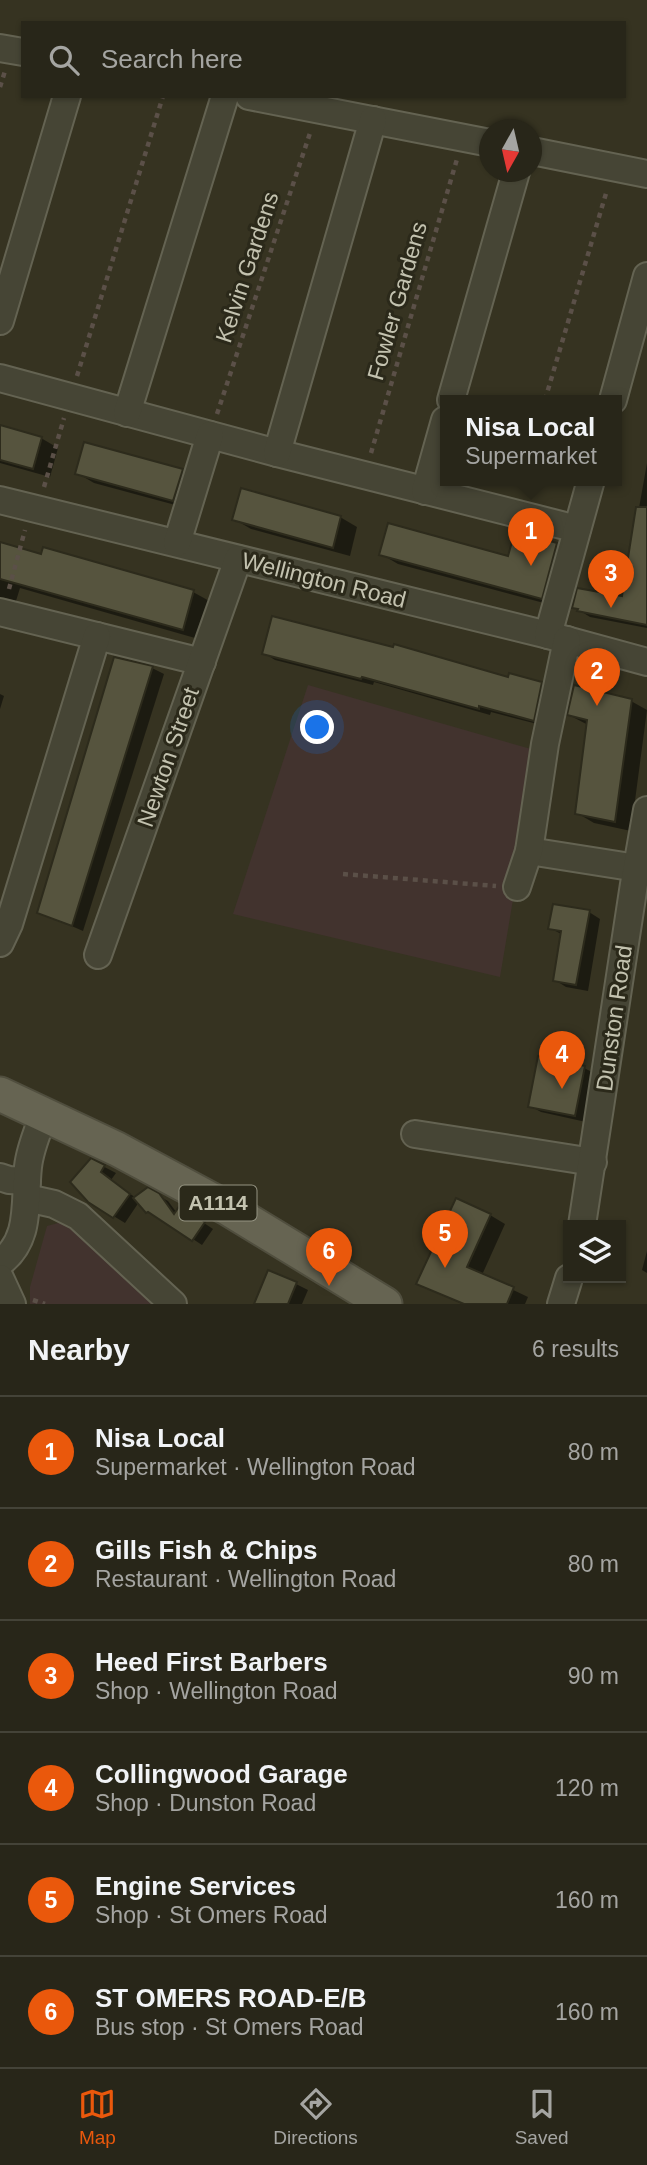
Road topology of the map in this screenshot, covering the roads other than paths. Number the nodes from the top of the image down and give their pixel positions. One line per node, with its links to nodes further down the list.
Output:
1 (0, 48): 2 (street)
2 (21, 52)
3 (66, 98): 12 (street)
4 (224, 98): 16 (street)
5 (259, 98): 6 (street)
6 (373, 120): 7 (street); 19 (street)
7 (479, 141)
8 (542, 153): 9 (street)
9 (647, 174)
10 (513, 182): 14 (street)
11 (647, 276): 15 (street)
12 (0, 321)
13 (0, 378): 16 (street)
14 (452, 395)
15 (614, 395)
16 (127, 413): 17 (street)
17 (210, 435): 19 (street); 24 (street)
18 (440, 438): 21 (street)
19 (278, 453): 21 (street)
20 (589, 486): 23 (street)
21 (425, 491): 23 (street)
22 (0, 500): 24 (street, Wellington Road)
23 (577, 529): 28 (street)
24 (177, 543): 25 (street, Wellington Road)
25 (238, 559): 28 (street, Wellington Road); 29 (street, Newton Street)
26 (0, 612): 27 (street)
27 (97, 636): 29 (street); 35 (street)
28 (558, 638): 30 (street, Wellington Road); 32 (street)
29 (201, 662): 36 (street, Newton Street)
30 (647, 662)
31 (647, 810): 33 (street, Dunston Road)
32 (529, 851): 33 (street); 34 (street)
33 (639, 879): 40 (street, Dunston Road)
34 (517, 887)
35 (0, 943)
36 (98, 955)
37 (0, 1094): 38 (main road, A1114)
38 (44, 1114): 42 (street); 49 (main road, A1114)
39 (415, 1134): 40 (street)
40 (593, 1162): 43 (street, Dunston Road)
41 (0, 1177): 42 (street)
42 (27, 1189): 44 (street); 48 (street)
43 (583, 1220)
44 (0, 1263)
45 (0, 1278): 47 (street)
46 (567, 1283): 50 (street)
47 (12, 1304)
48 (173, 1304)
49 (385, 1304)
50 (561, 1304)

